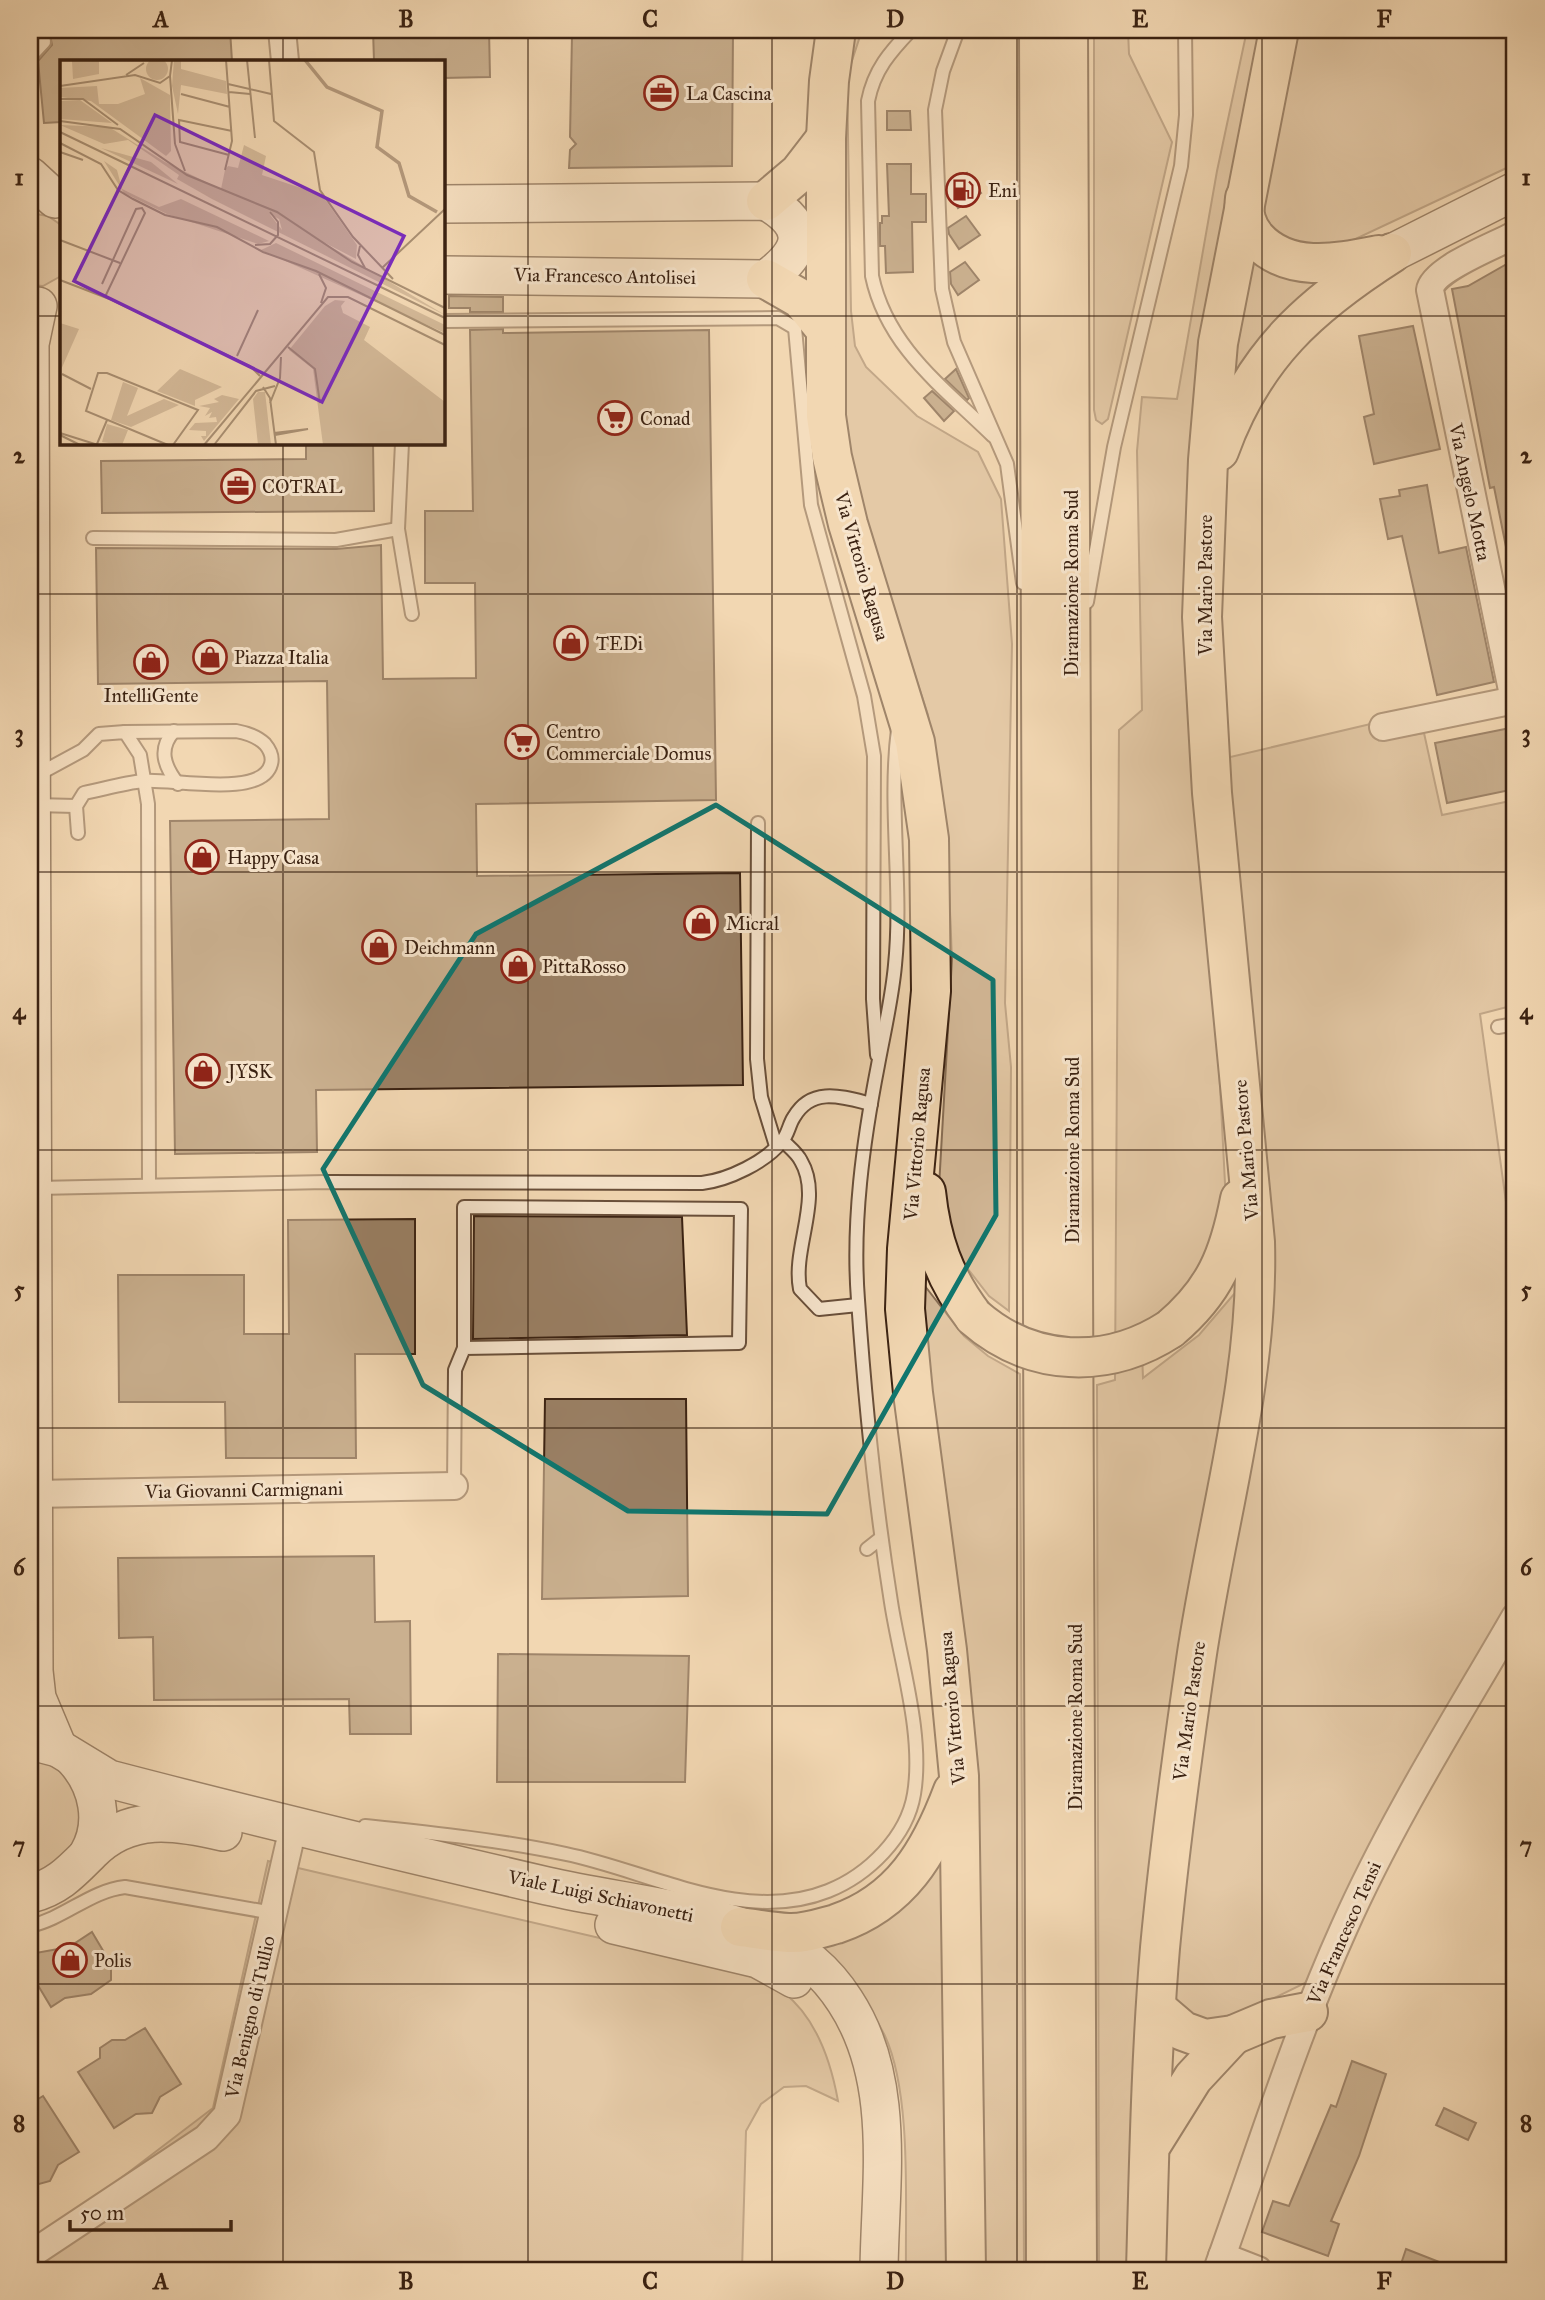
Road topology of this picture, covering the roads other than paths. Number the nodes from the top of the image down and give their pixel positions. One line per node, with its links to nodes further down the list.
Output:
1 (282, 30): 11 (street)
2 (836, 30): 12 (highway, Via Vittorio Ragusa)
3 (911, 30): 24 (lane)
4 (958, 30): 24 (lane)
5 (1039, 30): 35 (highway, Diramazione Roma Sud)
6 (1068, 30): 39 (highway, Diramazione Roma Sud)
7 (1185, 30): 39 (lane)
8 (1279, 30): 13 (highway, Via Mario Pastore)
9 (43, 36): 10 (lane)
10 (30, 57)
11 (285, 60)
12 (826, 138): 15 (highway); 23 (highway, Via Vittorio Ragusa)
13 (1249, 178): 18 (highway); 26 (highway, Via Mario Pastore)
14 (1515, 191): 18 (street)
15 (766, 201): 16 (street); 20 (street)
16 (444, 204)
17 (1515, 235): 31 (street, Via Angelo Motta)
18 (1392, 253): 26 (highway)
19 (444, 275): 20 (street, Via Francesco Antolisei)
20 (766, 279): 23 (highway)
21 (43, 304): 38 (street)
22 (444, 321): 45 (lane)
23 (826, 330): 30 (highway, Via Vittorio Ragusa)
24 (1000, 442): 35 (lane)
25 (402, 444): 27 (lane)
26 (1206, 511): 48 (highway, Via Mario Pastore)
27 (398, 529): 28 (lane); 29 (lane)
28 (93, 538)
29 (412, 614)
30 (901, 698): 45 (lane); 47 (highway, Via Vittorio Ragusa)
31 (1514, 700): 32 (street)
32 (1383, 727)
33 (174, 731): 34 (lane); 37 (lane); 37 (lane)
34 (125, 732): 36 (lane); 38 (lane)
35 (1041, 733): 77 (highway, Diramazione Roma Sud)
36 (146, 780): 37 (lane); 40 (lane); 50 (lane)
37 (178, 784)
38 (33, 791): 40 (lane); 51 (street)
39 (1072, 797): 78 (highway, Diramazione Roma Sud)
40 (76, 806): 42 (lane)
41 (758, 823): 49 (lane)
42 (78, 833)
43 (1515, 1024): 44 (lane)
44 (1498, 1027)
45 (878, 1066): 46 (lane)
46 (871, 1104): 49 (lane); 52 (lane)
47 (920, 1106): 48 (highway, bridge); 60 (highway, Via Vittorio Ragusa)
48 (1244, 1121): 68 (highway, Via Mario Pastore)
49 (779, 1144): 50 (lane); 52 (lane)
50 (149, 1185): 51 (lane)
51 (34, 1188): 55 (street)
52 (858, 1305): 56 (lane)
53 (464, 1348): 53 (lane); 54 (lane)
54 (454, 1486): 55 (street, Via Giovanni Carmignani)
55 (34, 1494): 59 (street)
56 (881, 1538): 57 (lane); 61 (lane)
57 (867, 1549)
58 (1515, 1617): 69 (street, Via Francesco Tensi)
59 (53, 1748): 61 (street, Viale Luigi Schiavonetti); 63 (street, Viale Luigi Schiavonetti)
60 (959, 1776): 67 (highway); 76 (highway, Via Vittorio Ragusa)
61 (258, 1815): 67 (street, Viale Luigi Schiavonetti)
62 (289, 1845): 63 (street, Viale Luigi Schiavonetti); 65 (street, Via Benigno di Tullio); 74 (street, Viale Luigi Schiavonetti)
63 (88, 1854): 64 (street, Viale Luigi Schiavonetti)
64 (30, 1894)
65 (273, 1913): 66 (lane); 72 (street, Via Benigno di Tullio)
66 (30, 1926)
67 (740, 1927): 75 (street, Viale Luigi Schiavonetti)
68 (1156, 2008): 70 (highway); 71 (highway, Via Mario Pastore)
69 (1308, 2012): 70 (highway); 73 (street, Via Francesco Tensi)
70 (1233, 2035): 71 (highway)
71 (1150, 2149): 79 (highway, Via Mario Pastore)
72 (30, 2255)
73 (1220, 2263): 80 (street)
74 (863, 2270)
75 (879, 2270)
76 (966, 2270)
77 (1046, 2270)
78 (1077, 2270)
79 (1146, 2270)
80 (1258, 2270)

